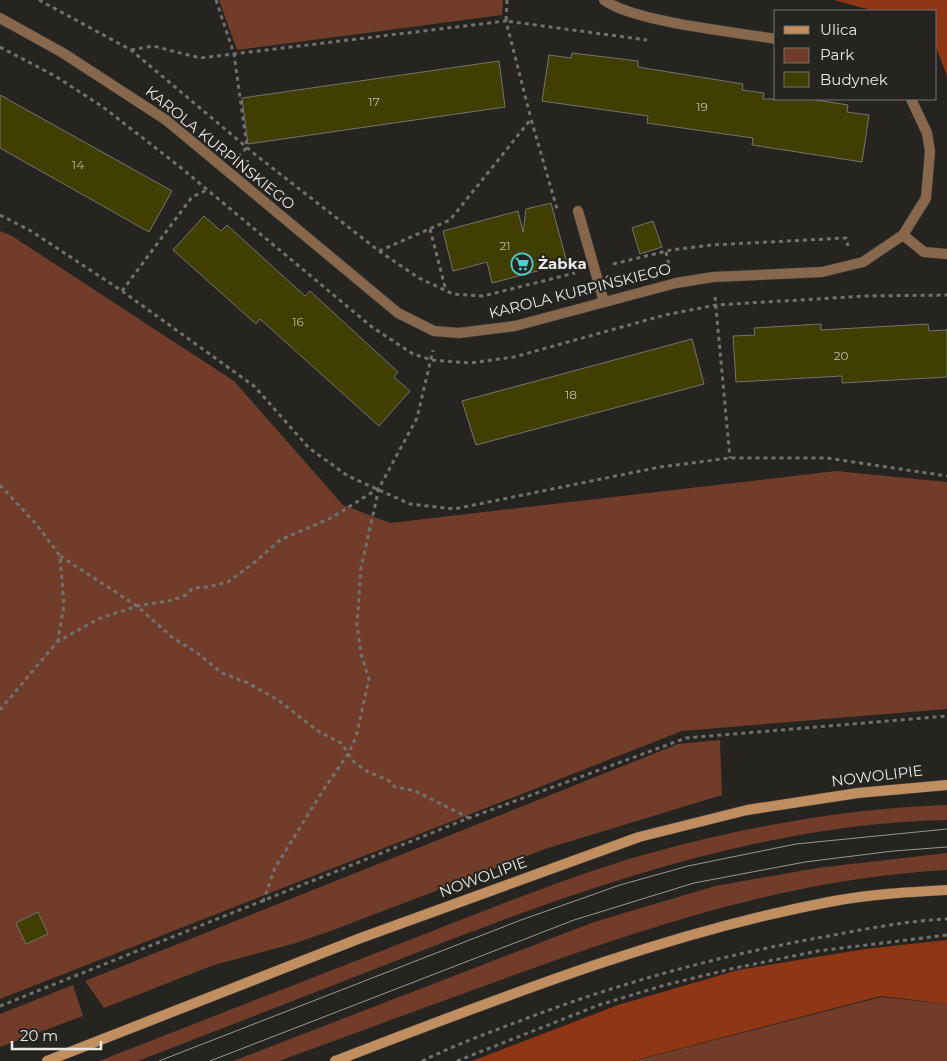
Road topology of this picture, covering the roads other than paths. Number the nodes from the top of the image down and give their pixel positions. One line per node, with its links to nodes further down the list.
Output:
1 (604, 0): 3 (street)
2 (0, 18): 8 (street, KAROLA KURPIŃSKIEGO)
3 (774, 39)
4 (912, 100): 6 (street, KAROLA KURPIŃSKIEGO)
5 (578, 211): 8 (street)
6 (902, 235): 7 (street); 8 (street, KAROLA KURPIŃSKIEGO)
7 (947, 254)
8 (604, 302)
9 (947, 784): 11 (main road, NOWOLIPIE)
10 (947, 890): 12 (main road)
11 (47, 1061)
12 (335, 1061)

